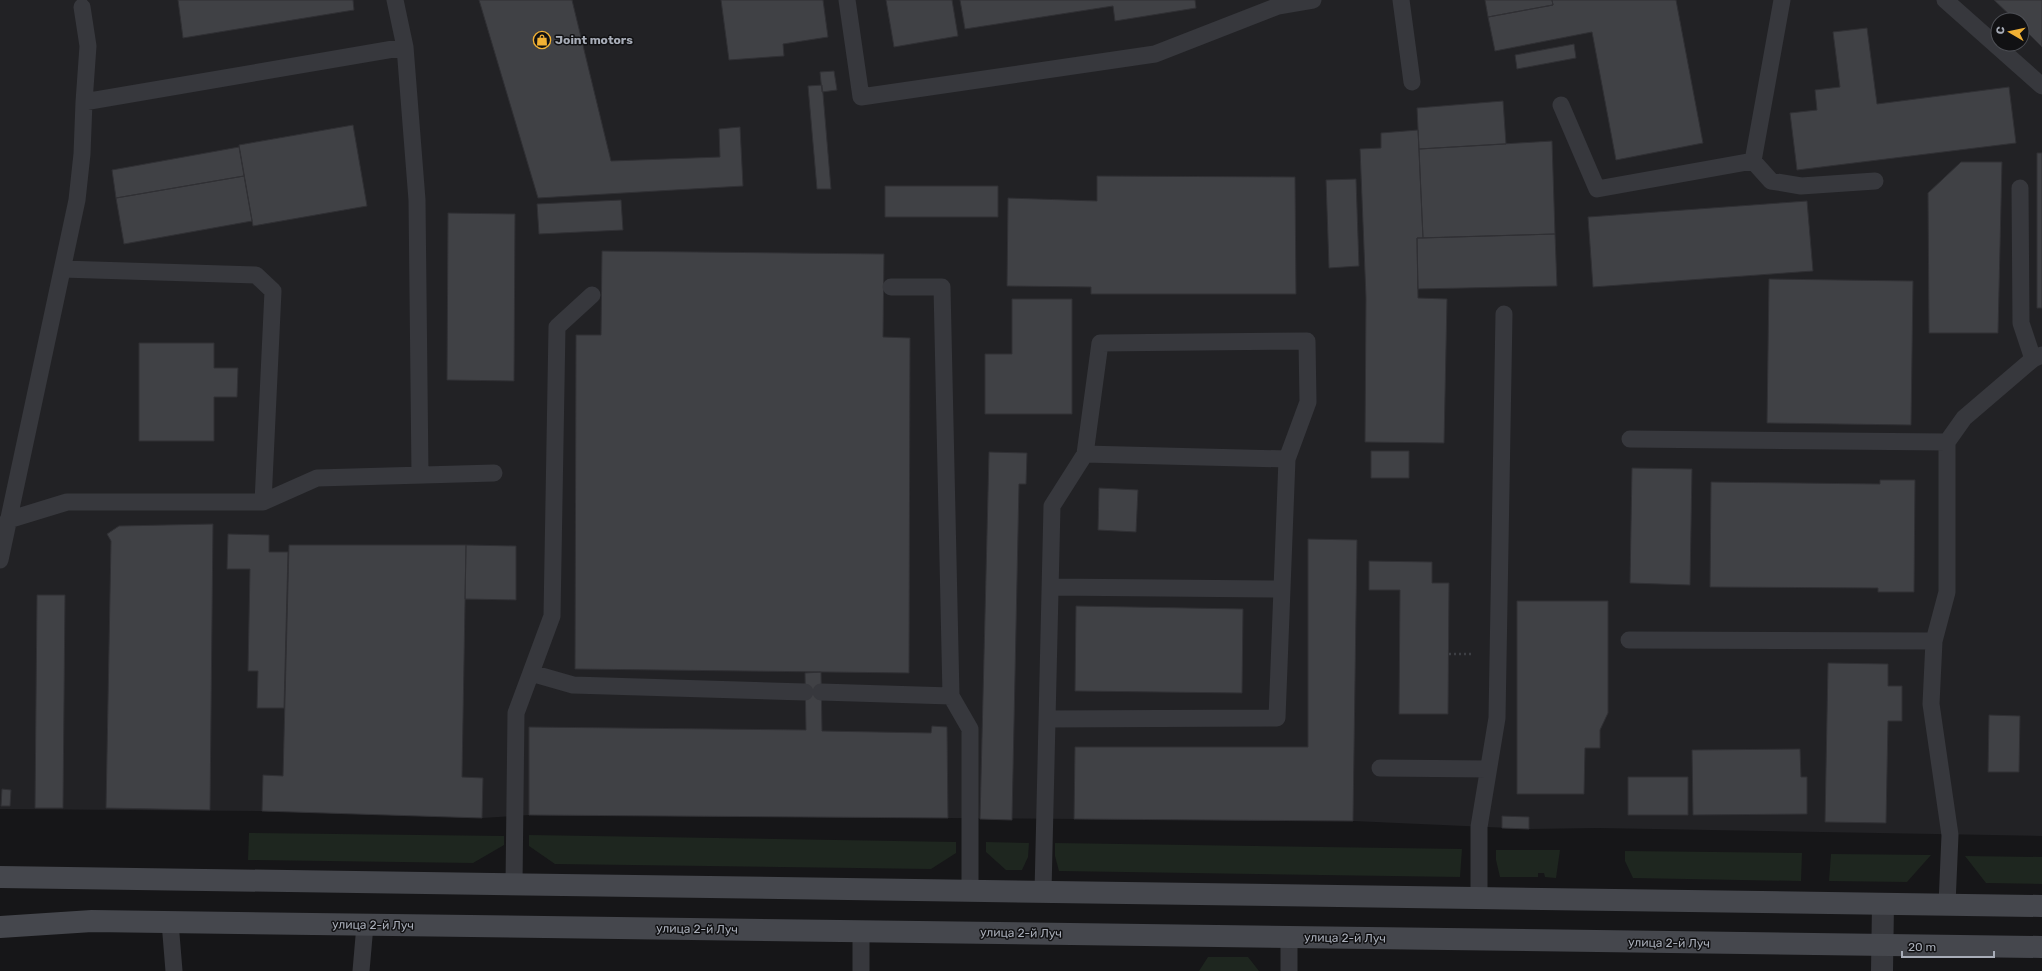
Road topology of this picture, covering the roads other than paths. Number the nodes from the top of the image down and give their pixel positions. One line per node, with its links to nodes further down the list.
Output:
1 (395, 0): 8 (lane)
2 (847, 0): 3 (lane)
3 (1313, 0)
4 (1401, 0): 9 (lane)
5 (1782, 0): 13 (lane)
6 (1945, 0): 10 (lane)
7 (82, 7): 11 (lane)
8 (405, 47): 11 (lane); 26 (lane)
9 (1412, 82)
10 (2042, 86)
11 (84, 102): 16 (lane)
12 (1561, 105): 13 (lane)
13 (1753, 161): 14 (lane)
14 (1875, 181)
15 (2020, 188): 20 (lane)
16 (62, 269): 27 (lane); 28 (lane)
17 (891, 287): 35 (lane)
18 (592, 295): 34 (lane)
19 (1504, 314): 38 (lane)
20 (2038, 357): 22 (lane)
21 (1630, 439): 22 (lane)
22 (1947, 442): 33 (lane)
23 (1084, 454): 24 (lane); 24 (lane); 30 (lane)
24 (1287, 459): 31 (lane)
25 (494, 473): 26 (lane)
26 (420, 475): 27 (lane)
27 (263, 502): 28 (lane)
28 (8, 520): 29 (lane)
29 (0, 560)
30 (1050, 586): 31 (lane); 36 (lane)
31 (1282, 589): 36 (lane)
32 (1629, 640): 33 (lane)
33 (1934, 641): 45 (lane)
34 (532, 672): 35 (lane); 40 (lane)
35 (951, 696): 41 (lane)
36 (1047, 719): 42 (lane)
37 (1380, 768): 38 (lane)
38 (1488, 770): 43 (lane)
39 (0, 877): 40 (main road)
40 (514, 885): 41 (main road)
41 (970, 891): 42 (main road)
42 (1043, 892): 43 (main road)
43 (1478, 898): 44 (main road)
44 (1883, 904): 45 (main road); 52 (street)
45 (1947, 904): 46 (main road)
46 (2042, 906)
47 (170, 922): 48 (main road, улица 2-й Луч); 49 (main road, улица 2-й Луч); 54 (lane)
48 (365, 924): 50 (main road, улица 2-й Луч); 55 (lane)
49 (0, 928)
50 (861, 931): 51 (main road, улица 2-й Луч); 56 (lane)
51 (1289, 937): 52 (main road, улица 2-й Луч); 57 (lane)
52 (1882, 945): 53 (main road, улица 2-й Луч); 58 (street)
53 (2042, 947)
54 (174, 971)
55 (361, 971)
56 (861, 971)
57 (1289, 971)
58 (1882, 971)

